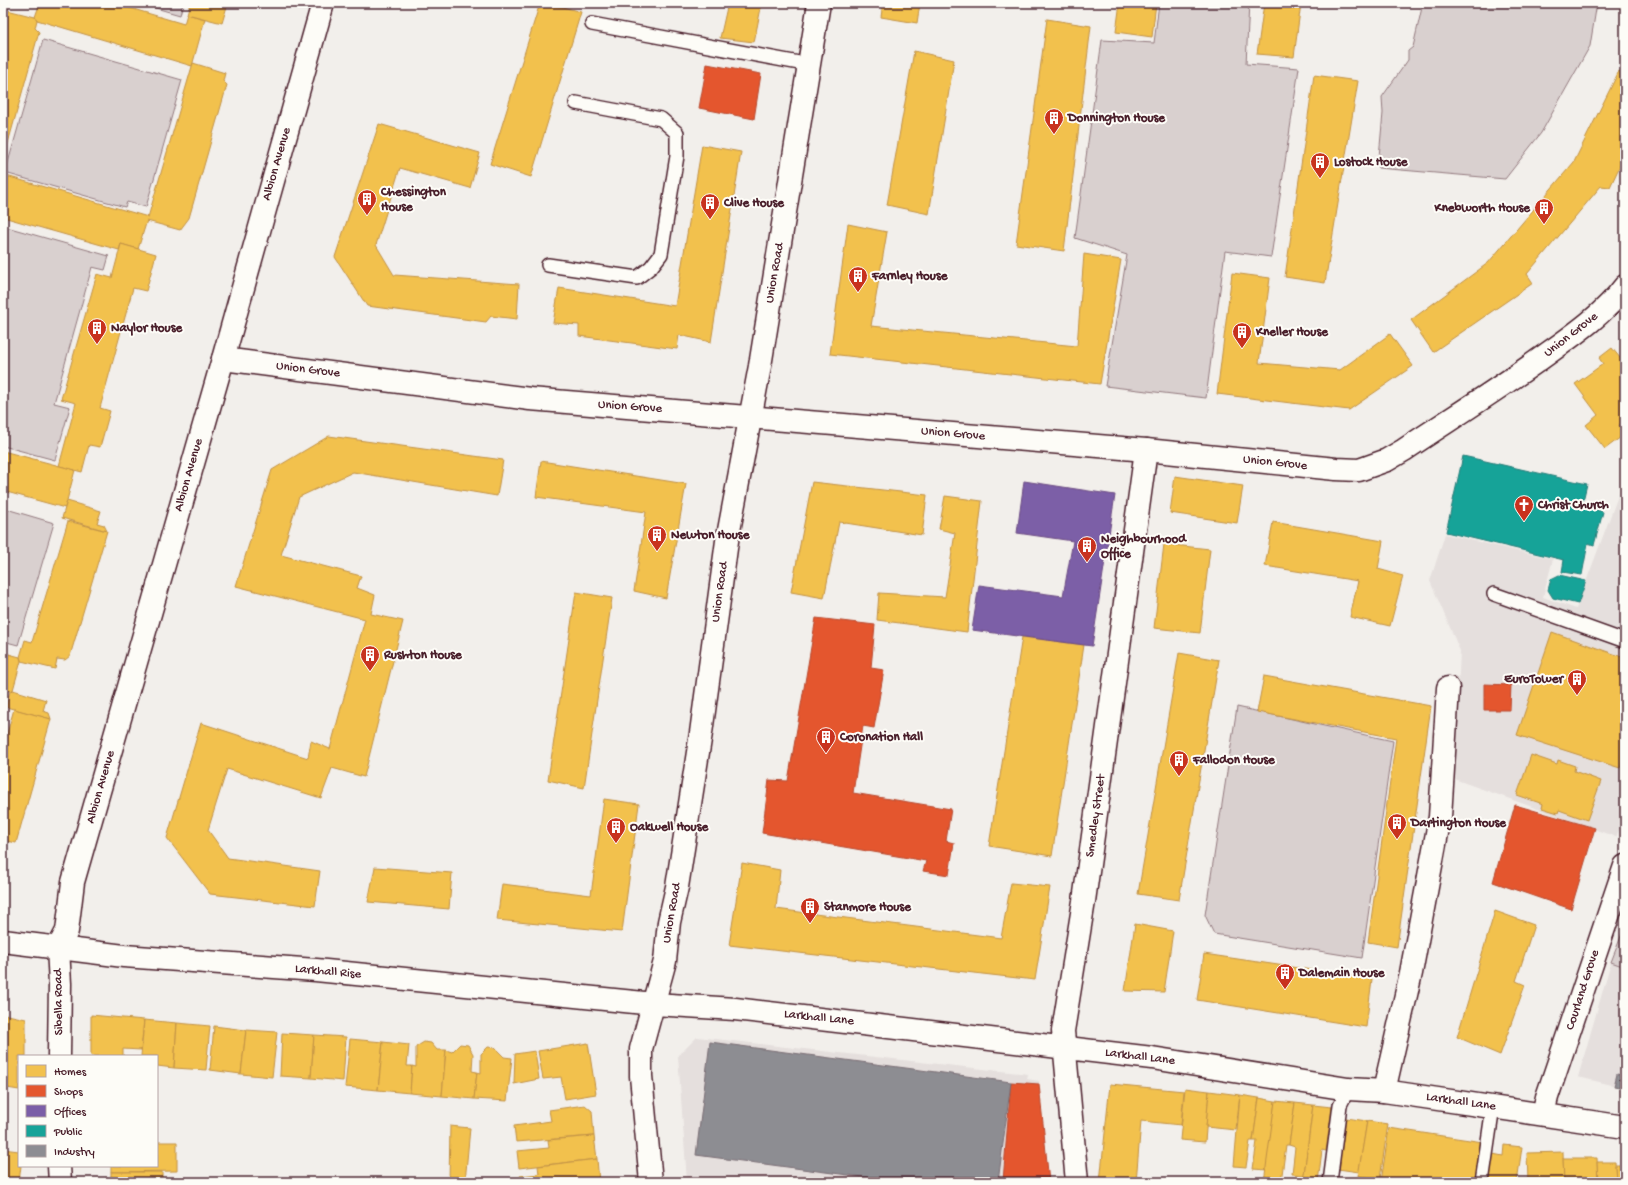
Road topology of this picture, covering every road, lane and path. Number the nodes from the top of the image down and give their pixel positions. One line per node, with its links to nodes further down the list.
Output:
1 (323, 3): 8 (street, Albion Avenue)
2 (819, 3): 4 (street, Union Road)
3 (592, 24): 4 (lane)
4 (810, 65): 9 (street, Union Road)
5 (576, 103): 6 (lane)
6 (548, 265)
7 (1625, 286): 10 (street, Union Grove)
8 (224, 359): 9 (street, Union Grove); 16 (street, Albion Avenue)
9 (750, 417): 10 (street, Union Grove); 17 (street, Union Road)
10 (1146, 450): 18 (street, Smedley Street)
11 (1494, 594): 12 (lane)
12 (1625, 642)
13 (1448, 688): 21 (street)
14 (1625, 866): 23 (street, Courland Grove)
15 (3, 941): 16 (street, Larkhall Rise)
16 (58, 948): 17 (street, Larkhall Rise); 19 (street, Sibella Road)
17 (654, 1004): 18 (street, Larkhall Lane); 27 (street, Union Road)
18 (1064, 1048): 20 (street, Larkhall Lane); 28 (street, Smedley Street)
19 (59, 1055)
20 (1348, 1089): 21 (street, Larkhall Lane); 29 (lane)
21 (1384, 1091): 22 (street, Larkhall Lane)
22 (1493, 1107): 23 (street, Larkhall Lane); 30 (lane)
23 (1543, 1114): 24 (street, Larkhall Lane)
24 (1625, 1127)
25 (59, 1167): 26 (street)
26 (60, 1182)
27 (651, 1182)
28 (1077, 1182)
29 (1330, 1182)
30 (1482, 1182)

